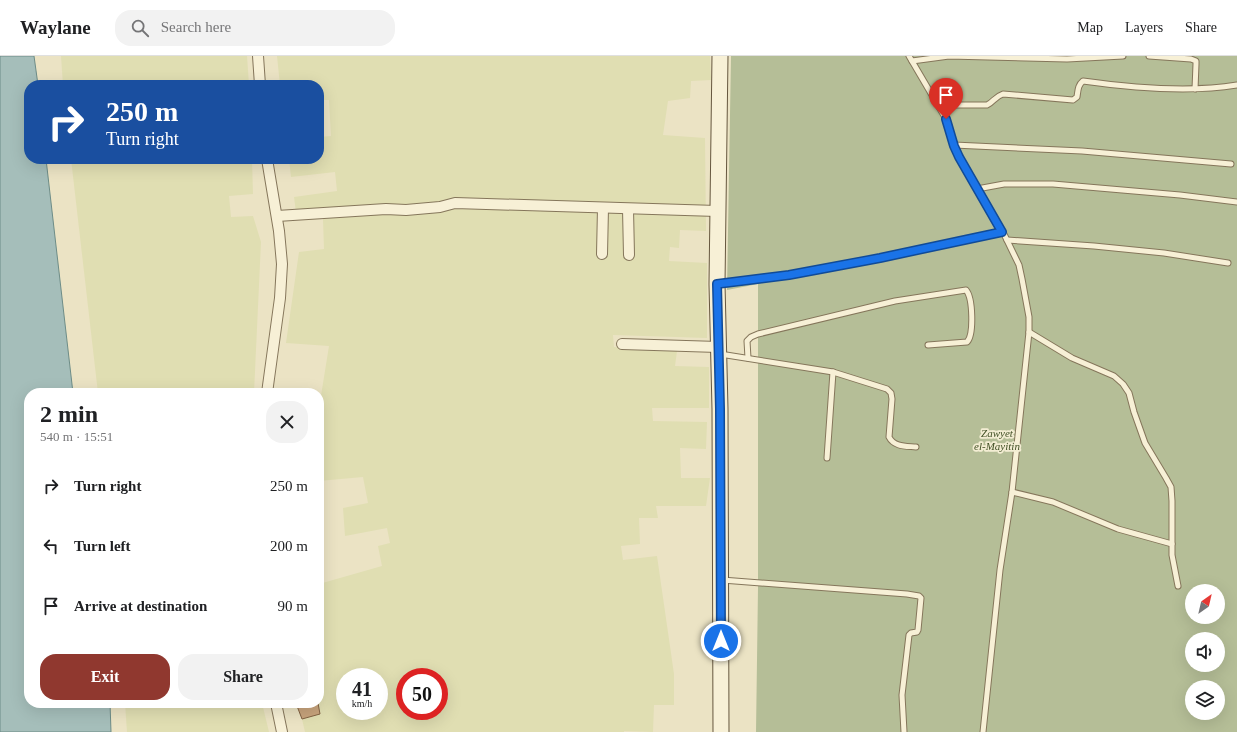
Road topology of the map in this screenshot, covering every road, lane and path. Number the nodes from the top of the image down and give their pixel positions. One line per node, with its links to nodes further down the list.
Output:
1 (258, 56): 6 (street)
2 (720, 56): 17 (main road)
3 (1123, 56): 5 (lane)
4 (1149, 56): 8 (lane)
5 (911, 59): 9 (lane)
6 (260, 80)
7 (1237, 85): 8 (lane)
8 (1195, 89): 9 (lane)
9 (938, 105): 10 (lane)
10 (954, 146): 12 (lane); 13 (lane)
11 (268, 164): 18 (street)
12 (1231, 164)
13 (977, 188): 14 (lane); 19 (lane)
14 (1237, 202)
15 (603, 208): 16 (street); 18 (street); 21 (street)
16 (628, 209): 17 (street); 22 (street)
17 (718, 212): 24 (main road)
18 (277, 216): 31 (street)
19 (1002, 232): 20 (lane); 24 (lane)
20 (1007, 240): 23 (lane); 25 (lane)
21 (602, 254)
22 (629, 255)
23 (1228, 263)
24 (717, 284): 28 (main road)
25 (1029, 332): 34 (lane); 35 (lane)
26 (622, 344): 28 (street)
27 (928, 345): 29 (lane)
28 (718, 351): 29 (lane); 36 (main road)
29 (748, 358): 30 (lane)
30 (833, 372): 32 (lane); 33 (lane)
31 (268, 388)
32 (916, 447)
33 (827, 458)
34 (1012, 492): 35 (lane); 42 (lane)
35 (1172, 544): 37 (lane)
36 (721, 580): 40 (main road); 41 (lane)
37 (1178, 586)
38 (277, 708): 39 (street)
39 (282, 732)
40 (721, 732)
41 (904, 732)
42 (983, 732)

